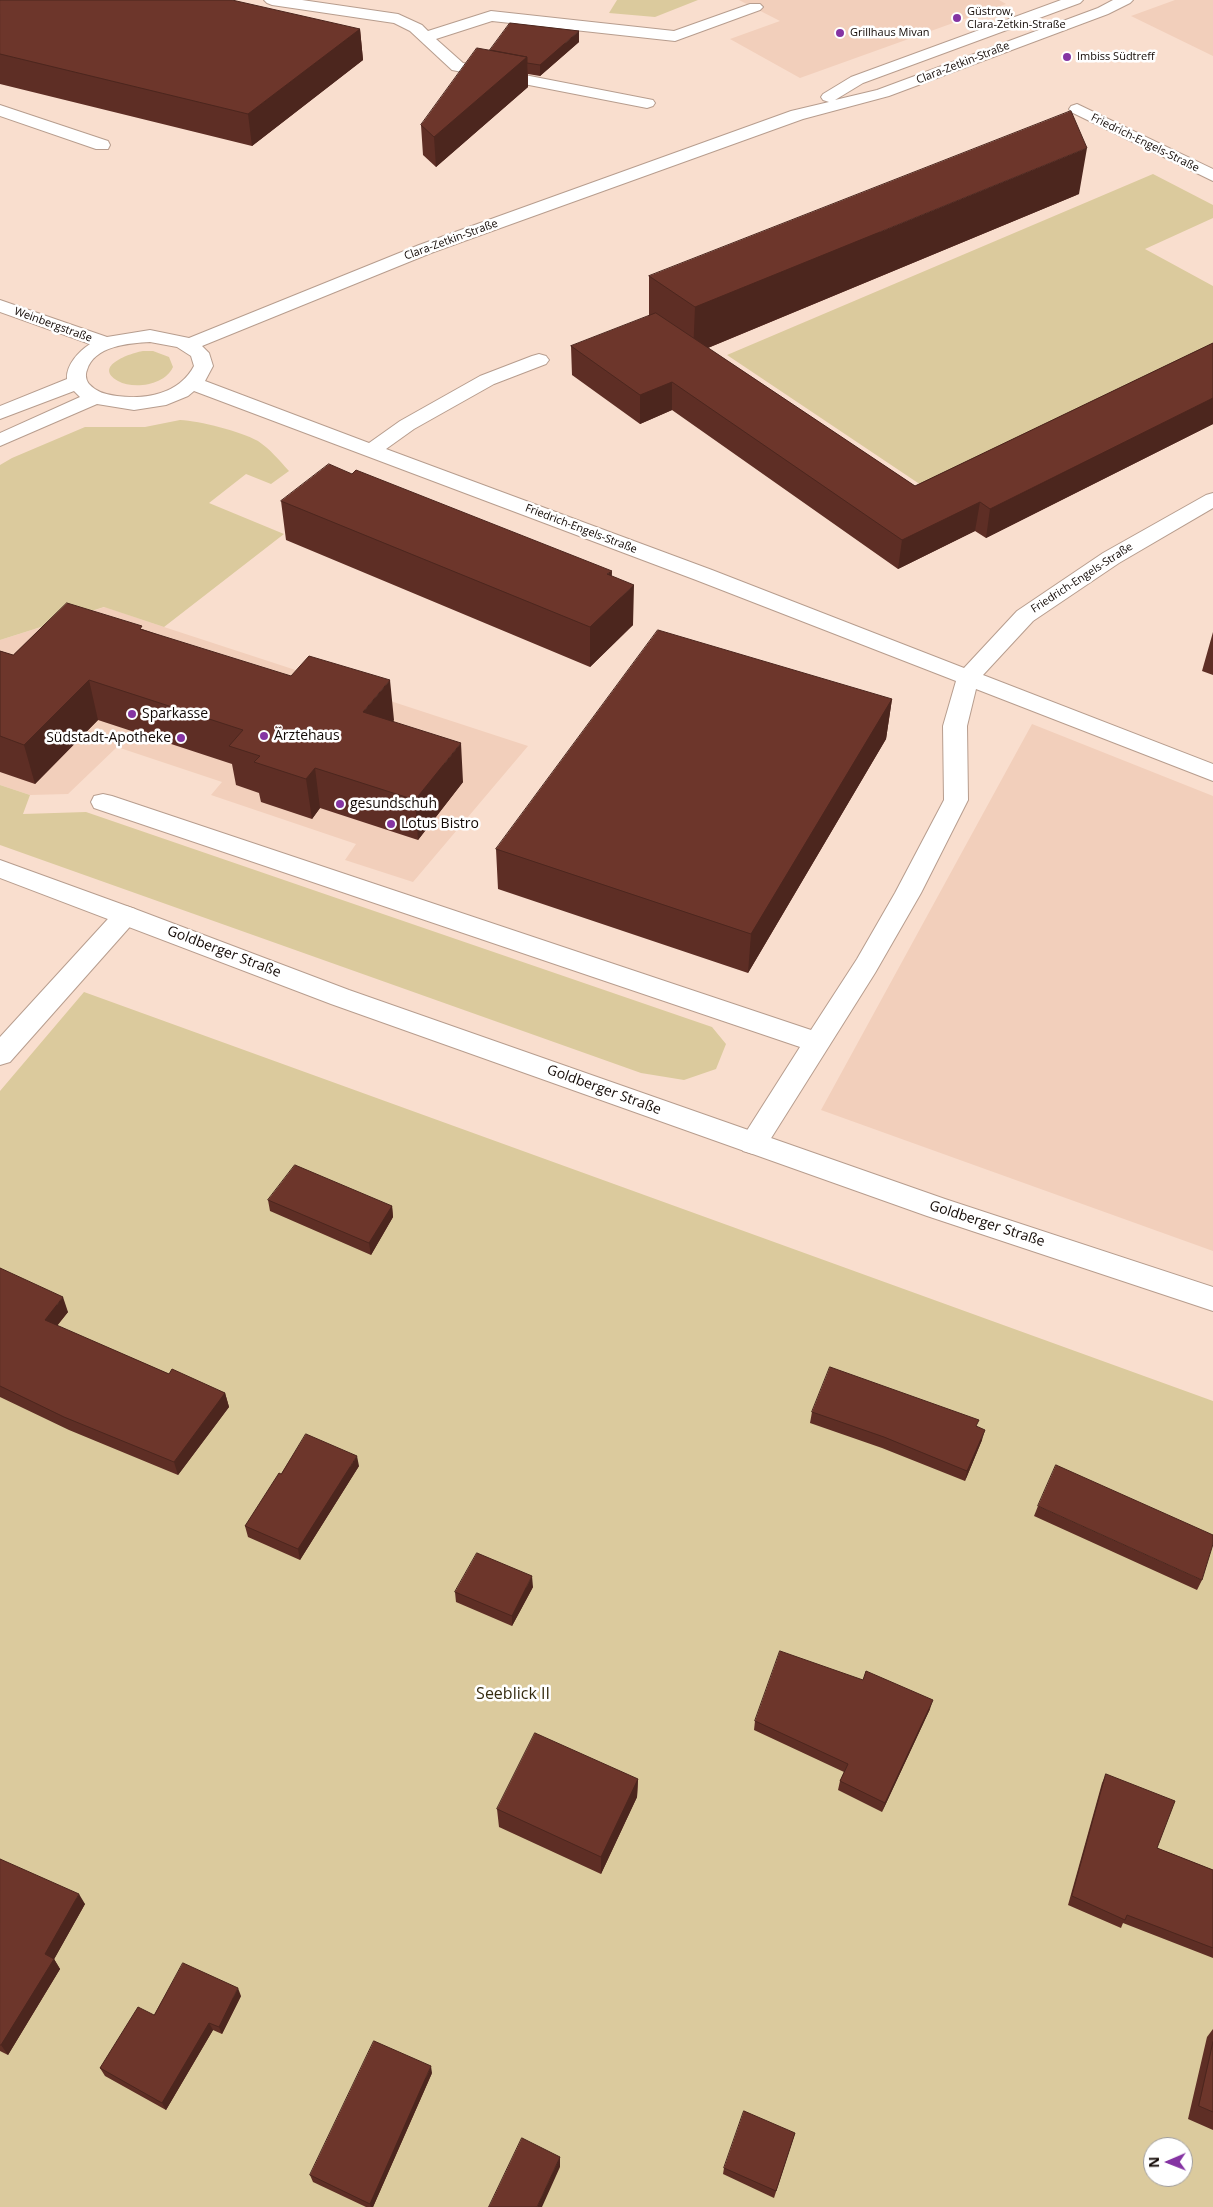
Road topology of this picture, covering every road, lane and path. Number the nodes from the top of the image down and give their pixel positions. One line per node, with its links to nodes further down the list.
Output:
1 (272, 0): 5 (street)
2 (1075, 0): 9 (street, Clara-Zetkin-Straße)
3 (1125, 0): 9 (street, Clara-Zetkin-Straße)
4 (756, 7): 5 (street)
5 (425, 37): 6 (street)
6 (647, 103)
7 (1077, 109): 11 (street, Friedrich-Engels-Straße)
8 (0, 110): 10 (street)
9 (797, 115): 14 (street, Clara-Zetkin-Straße)
10 (102, 145)
11 (1213, 176)
12 (0, 306): 13 (street, Weinbergstraße)
13 (106, 344): 14 (street); 16 (street)
14 (189, 345): 17 (street)
15 (539, 360): 21 (street)
16 (78, 382): 18 (street); 19 (street)
17 (194, 384): 18 (street); 21 (street, Friedrich-Engels-Straße)
18 (96, 398): 20 (street)
19 (0, 413)
20 (0, 440)
21 (372, 450): 23 (street, Friedrich-Engels-Straße)
22 (1213, 500): 23 (street, Friedrich-Engels-Straße)
23 (968, 678): 24 (street, Friedrich-Engels-Straße); 28 (street)
24 (1213, 773)
25 (103, 802): 28 (street)
26 (0, 869): 27 (street, Goldberger Straße)
27 (126, 915): 29 (street); 30 (street, Goldberger Straße)
28 (817, 1042): 30 (street)
29 (0, 1055)
30 (753, 1143): 31 (street, Goldberger Straße)
31 (1213, 1299)

